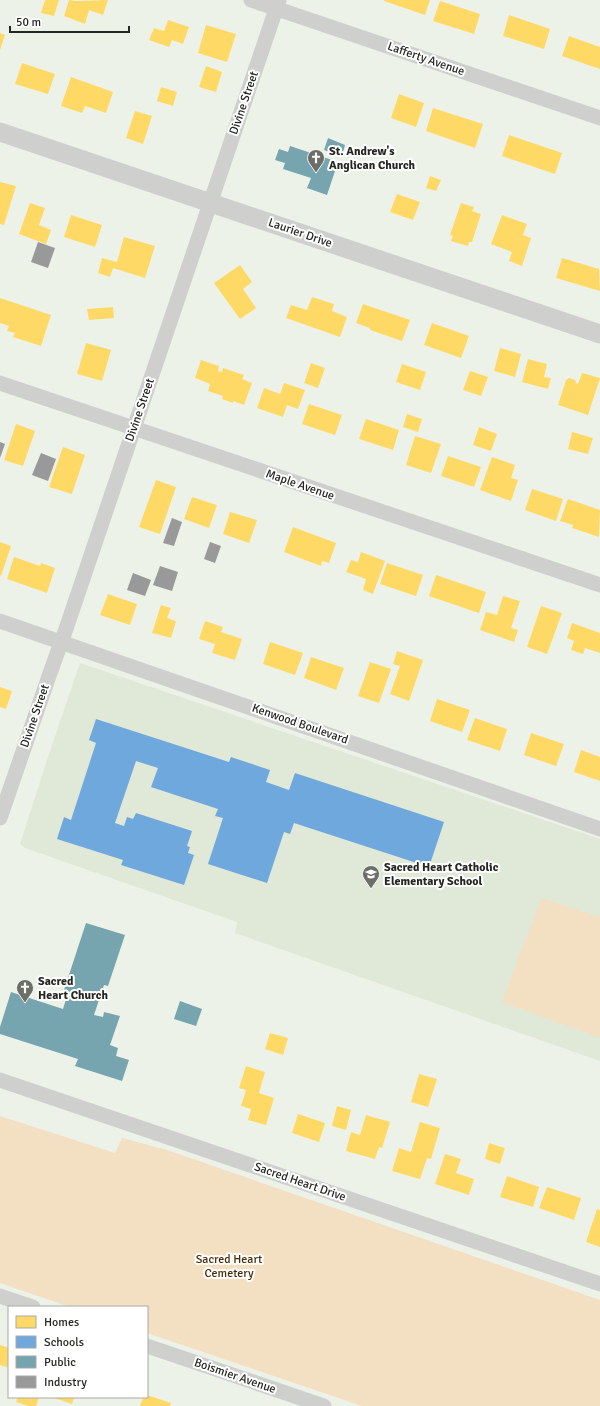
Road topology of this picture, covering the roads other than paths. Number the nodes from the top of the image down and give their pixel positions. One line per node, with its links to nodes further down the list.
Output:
1 (251, 0): 2 (street, Lafferty Avenue)
2 (278, 4): 3 (street, Lafferty Avenue); 5 (street, Divine Street)
3 (600, 118)
4 (0, 132): 5 (street, Laurier Drive)
5 (210, 203): 6 (street, Laurier Drive); 8 (street, Divine Street)
6 (600, 334)
7 (0, 383): 8 (street, Maple Avenue)
8 (134, 429): 9 (street, Maple Avenue); 11 (street, Divine Street)
9 (600, 585)
10 (0, 621): 11 (street, Kenwood Boulevard)
11 (62, 641): 12 (street, Divine Street); 13 (street, Kenwood Boulevard)
12 (0, 818)
13 (600, 829)
14 (0, 1080): 15 (street, Sacred Heart Drive)
15 (600, 1284)
16 (0, 1296): 17 (street)
17 (30, 1306)
18 (148, 1346): 19 (street, Boismier Avenue)
19 (324, 1406)

